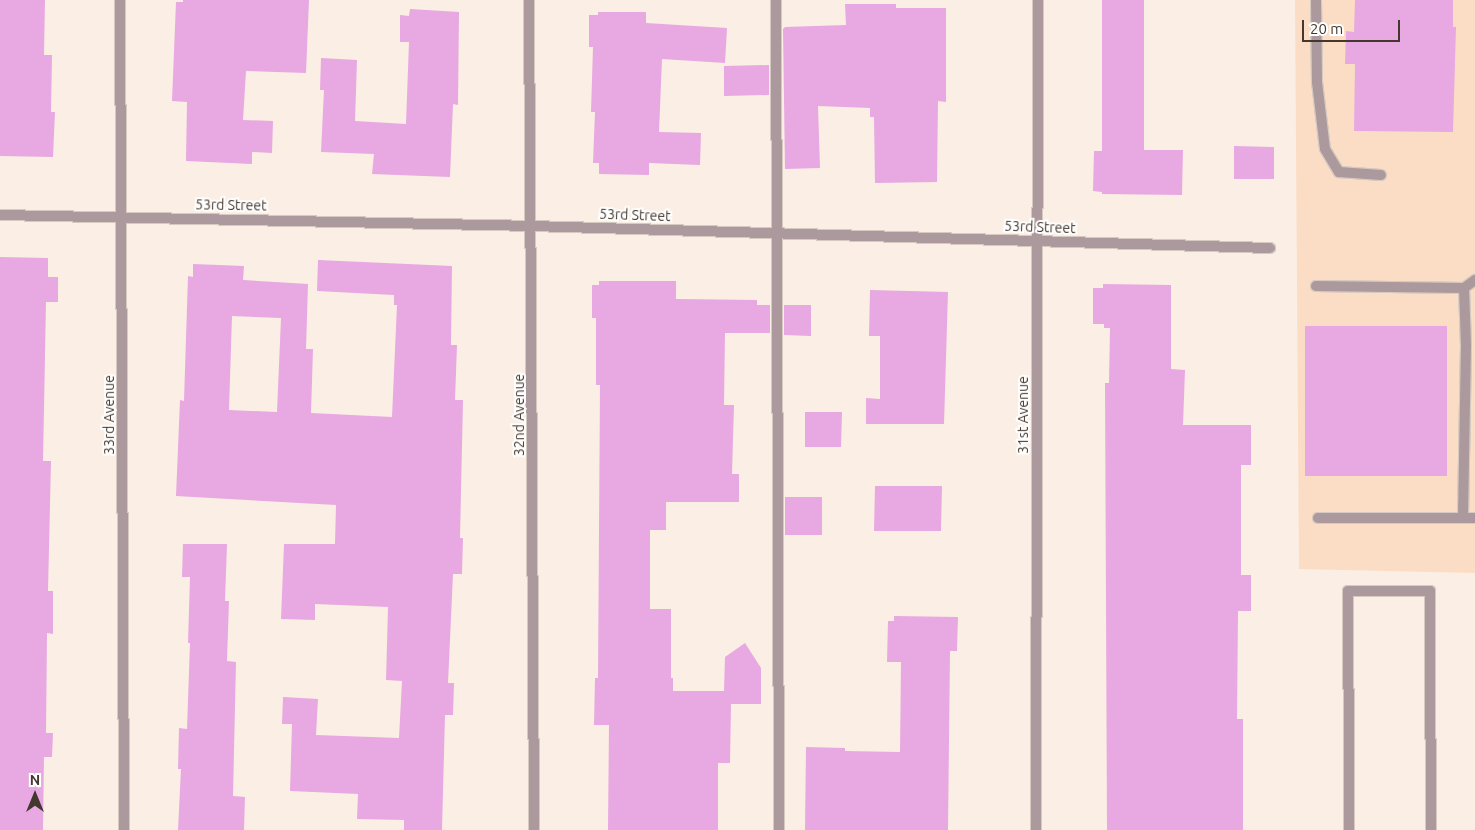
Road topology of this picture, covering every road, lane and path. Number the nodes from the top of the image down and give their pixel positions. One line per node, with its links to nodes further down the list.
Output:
1 (120, 0): 8 (street, 33rd Avenue)
2 (529, 0): 9 (street, 32nd Avenue)
3 (776, 0): 10 (street)
4 (1038, 0): 11 (street, 31st Avenue)
5 (1316, 0): 6 (street)
6 (1381, 175)
7 (0, 215): 8 (street, 53rd Street)
8 (122, 217): 9 (street, 53rd Street); 20 (street, 33rd Avenue)
9 (532, 226): 10 (street, 53rd Street); 21 (street, 32nd Avenue)
10 (777, 232): 11 (street, 53rd Street); 22 (street)
11 (1037, 240): 12 (street, 53rd Street); 23 (street, 31st Avenue)
12 (1270, 248)
13 (1475, 280): 15 (street)
14 (1316, 286): 15 (street)
15 (1464, 288): 16 (street)
16 (1471, 345): 18 (street)
17 (1318, 518): 18 (street)
18 (1463, 518): 19 (street)
19 (1475, 518)
20 (124, 830)
21 (534, 830)
22 (778, 830)
23 (1036, 830)
24 (1349, 830): 25 (street)
25 (1431, 830)

